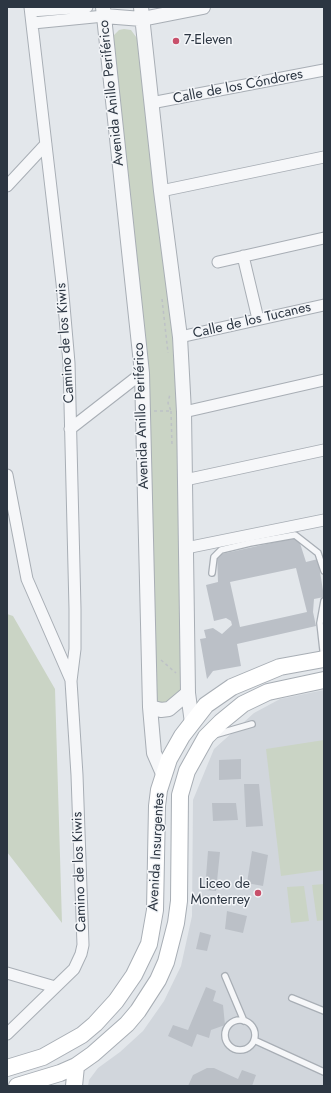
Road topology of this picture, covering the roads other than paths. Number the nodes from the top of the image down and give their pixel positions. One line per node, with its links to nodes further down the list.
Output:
1 (87, 7): 3 (street)
2 (203, 7): 5 (street)
3 (30, 9): 6 (street, Camino de los Kiwis)
4 (104, 11): 5 (street); 6 (street); 7 (street, Avenida Anillo Periférico)
5 (142, 18): 7 (street); 9 (street)
6 (33, 23): 10 (street, Camino de los Kiwis)
7 (105, 31): 20 (street, Avenida Anillo Periférico)
8 (324, 70): 9 (street, Calle de los Cóndores)
9 (151, 103): 13 (street)
10 (46, 144): 12 (street); 23 (street, Camino de los Kiwis)
11 (324, 157): 13 (street)
12 (7, 186)
13 (161, 191): 19 (street)
14 (324, 238): 15 (street)
15 (243, 256): 16 (street); 18 (street)
16 (218, 262)
17 (324, 305): 18 (street, Calle de los Tucanes)
18 (258, 319): 19 (street, Calle de los Tucanes)
19 (180, 338): 22 (street)
20 (142, 373): 23 (street); 36 (street, Avenida Anillo Periférico)
21 (324, 380): 22 (street)
22 (184, 412): 26 (street)
23 (70, 429): 33 (street, Camino de los Kiwis)
24 (324, 450): 26 (street)
25 (7, 476): 33 (street, Camino de los Kiwis)
26 (185, 480): 28 (street)
27 (324, 520): 28 (street)
28 (186, 548): 35 (street)
29 (324, 571): 30 (lane)
30 (212, 573)
31 (324, 601): 32 (lane)
32 (324, 659): 37 (main road, Avenida Insurgentes)
33 (71, 680): 43 (street, Camino de los Kiwis)
34 (324, 680): 39 (main road, Avenida Insurgentes)
35 (188, 693): 36 (street); 37 (street)
36 (150, 706): 40 (street, Avenida Anillo Periférico)
37 (192, 724): 40 (main road, Avenida Insurgentes)
38 (252, 724): 39 (lane)
39 (206, 737): 49 (main road, Avenida Insurgentes)
40 (164, 776): 50 (main road, Avenida Insurgentes)
41 (7, 973): 43 (street)
42 (225, 976): 46 (lane)
43 (55, 987): 47 (street, Camino de los Kiwis)
44 (292, 998): 45 (lane)
45 (324, 1010)
46 (244, 1021): 48 (lane); 48 (lane)
47 (7, 1034)
48 (254, 1040): 51 (lane)
49 (76, 1066): 52 (main road, Avenida Insurgentes); 53 (main road)
50 (7, 1068)
51 (324, 1072)
52 (17, 1086)
53 (74, 1086)

